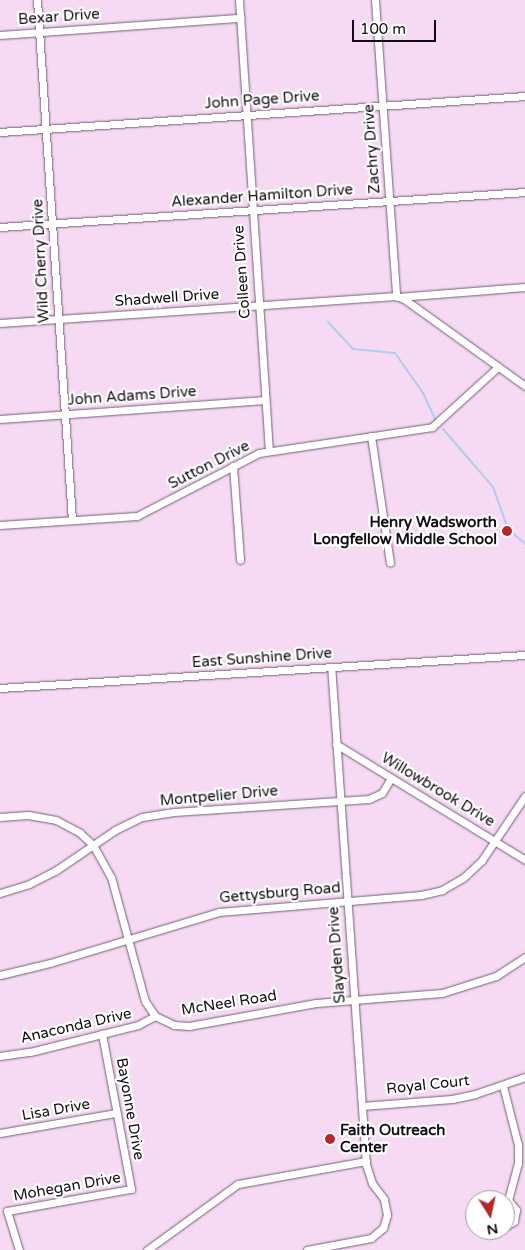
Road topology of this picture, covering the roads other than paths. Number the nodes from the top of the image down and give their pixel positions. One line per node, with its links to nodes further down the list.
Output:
1 (37, 0): 5 (street, Wild Cherry Drive)
2 (239, 0): 4 (street, Colleen Drive)
3 (375, 0): 8 (street, Zachry Drive)
4 (240, 18): 5 (street, Bexar Drive); 9 (street, Colleen Drive)
5 (39, 32): 6 (street, Bexar Drive); 10 (street, Wild Cherry Drive)
6 (0, 34)
7 (525, 96): 8 (street, John Page Drive)
8 (383, 106): 9 (street, John Page Drive); 13 (street, Zachry Drive)
9 (245, 115): 10 (street, John Page Drive); 14 (street, Colleen Drive)
10 (46, 129): 11 (street, John Page Drive); 15 (street, Wild Cherry Drive)
11 (0, 132)
12 (525, 192): 13 (street, Alexander Hamilton Drive)
13 (389, 201): 14 (street, Alexander Hamilton Drive); 18 (street, Zachry Drive)
14 (251, 210): 15 (street, Alexander Hamilton Drive); 19 (street, Colleen Drive)
15 (53, 224): 16 (street, Alexander Hamilton Drive); 20 (street, Wild Cherry Drive)
16 (0, 227)
17 (525, 286): 18 (street, Shadwell Drive)
18 (396, 297): 19 (street, Shadwell Drive); 22 (street)
19 (259, 306): 20 (street, Shadwell Drive); 24 (street, Colleen Drive)
20 (58, 319): 21 (street, Shadwell Drive); 25 (street, Wild Cherry Drive)
21 (0, 323)
22 (498, 367): 23 (street); 27 (street, Sutton Drive)
23 (524, 382)
24 (265, 400): 25 (street, John Adams Drive); 28 (street, Colleen Drive)
25 (65, 414): 26 (street, John Adams Drive); 30 (street, Wild Cherry Drive)
26 (0, 419)
27 (371, 436): 28 (street, Sutton Drive); 33 (street)
28 (269, 451): 29 (street, Sutton Drive)
29 (233, 466): 30 (street, Sutton Drive); 32 (street)
30 (72, 520): 31 (street, Sutton Drive)
31 (0, 525)
32 (240, 560)
33 (390, 563)
34 (525, 655): 35 (street, East Sunshine Drive)
35 (331, 668): 36 (street, East Sunshine Drive); 37 (street, Slayden Drive)
36 (0, 688)
37 (336, 744): 38 (street, Willowbrook Drive); 40 (street, Slayden Drive)
38 (391, 778): 40 (street, Montpelier Drive); 42 (street, Willowbrook Drive)
39 (525, 796): 42 (street, Gettysburg Road)
40 (340, 800): 43 (street, Montpelier Drive); 46 (street, Slayden Drive)
41 (0, 816): 43 (street)
42 (494, 841): 44 (street, Willowbrook Drive); 46 (street, Gettysburg Road)
43 (93, 845): 45 (street, Montpelier Drive); 47 (street)
44 (525, 860)
45 (0, 893)
46 (347, 900): 47 (street, Gettysburg Road); 50 (street, Slayden Drive)
47 (129, 938): 49 (street, Gettysburg Road); 51 (street)
48 (525, 957): 50 (street, McNeel Road)
49 (0, 975)
50 (354, 1000): 51 (street, McNeel Road); 56 (street, Slayden Drive)
51 (156, 1016): 52 (street, Anaconda Drive)
52 (102, 1034): 53 (street, Anaconda Drive); 57 (street, Bayonne Drive)
53 (0, 1056)
54 (525, 1077): 55 (street, Royal Court)
55 (503, 1086): 56 (street, Royal Court); 61 (street)
56 (362, 1106): 59 (street, Slayden Drive)
57 (116, 1113): 58 (street, Lisa Drive); 60 (street, Bayonne Drive)
58 (0, 1134)
59 (366, 1161): 63 (street); 64 (street, Slayden Drive)
60 (131, 1189): 62 (street, Mohegan Drive)
61 (511, 1190)
62 (19, 1250)
63 (147, 1250)
64 (307, 1250)

